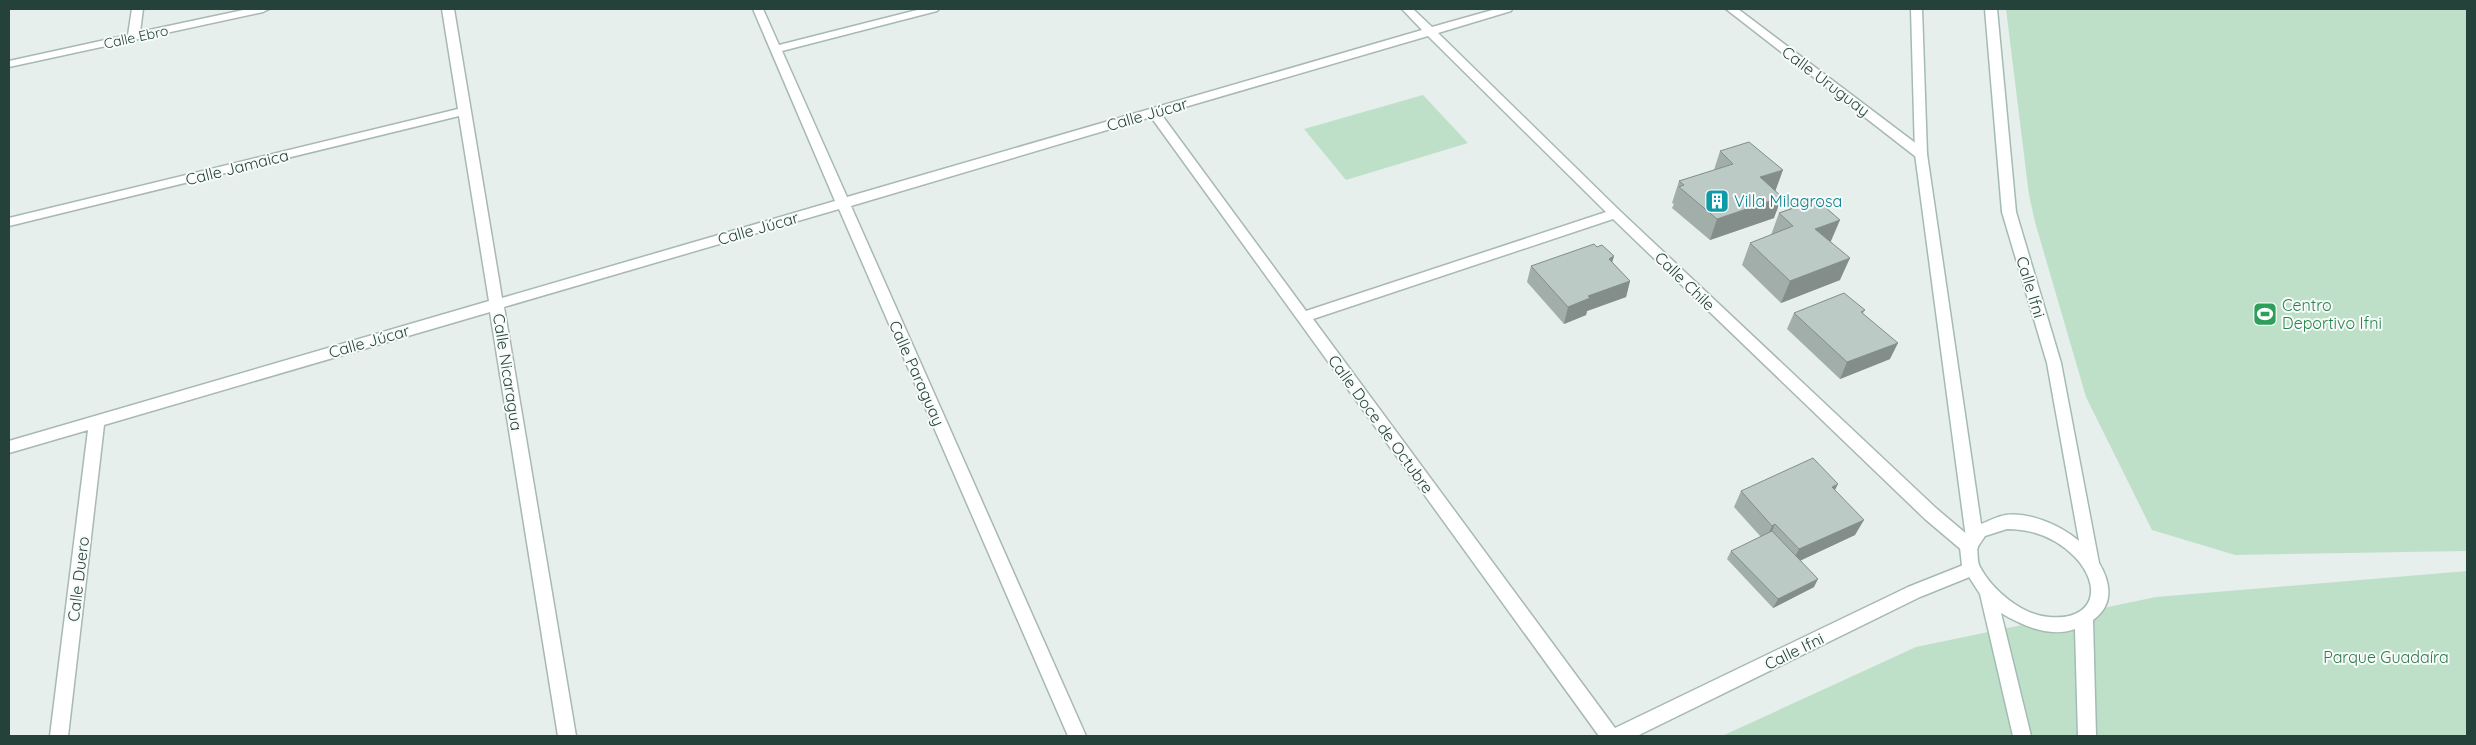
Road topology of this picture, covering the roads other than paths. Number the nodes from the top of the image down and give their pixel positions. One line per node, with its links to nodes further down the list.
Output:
1 (137, 9): 12 (street)
2 (263, 9): 12 (street, Calle Ebro)
3 (448, 9): 15 (street, Calle Nicaragua)
4 (758, 9): 13 (street, Calle Paraguay)
5 (933, 9): 13 (street)
6 (1407, 9): 11 (street, Calle Chile)
7 (1507, 9): 11 (street, Calle Júcar)
8 (1731, 9): 17 (street, Calle Uruguay)
9 (1916, 9): 17 (street)
10 (1991, 9): 26 (street, Calle Ifni)
11 (1430, 31): 16 (street, Calle Júcar); 19 (street, Calle Chile)
12 (134, 37): 14 (street, Calle Ebro)
13 (776, 49): 18 (street, Calle Paraguay)
14 (9, 64)
15 (465, 111): 20 (street, Calle Jamaica); 21 (street, Calle Nicaragua)
16 (1152, 112): 18 (street, Calle Júcar); 22 (street, Calle Doce de Octubre)
17 (1921, 154): 25 (street)
18 (842, 203): 21 (street, Calle Júcar); 32 (street, Calle Paraguay)
19 (1615, 214): 22 (street); 25 (street, Calle Chile)
20 (9, 222)
21 (497, 304): 23 (street, Calle Júcar); 31 (street, Calle Nicaragua)
22 (1303, 317): 33 (street, Calle Doce de Octubre)
23 (97, 421): 24 (street, Calle Júcar); 30 (street, Calle Duero)
24 (9, 446)
25 (1972, 542): 26 (street); 27 (street)
26 (2091, 562): 29 (street)
27 (1971, 569): 28 (street); 34 (street, Calle Ifni)
28 (1988, 594): 29 (street); 35 (street)
29 (2084, 618): 36 (street)
30 (59, 736)
31 (567, 736)
32 (1077, 736)
33 (1610, 736)
34 (1619, 736)
35 (2022, 736)
36 (2087, 736)

